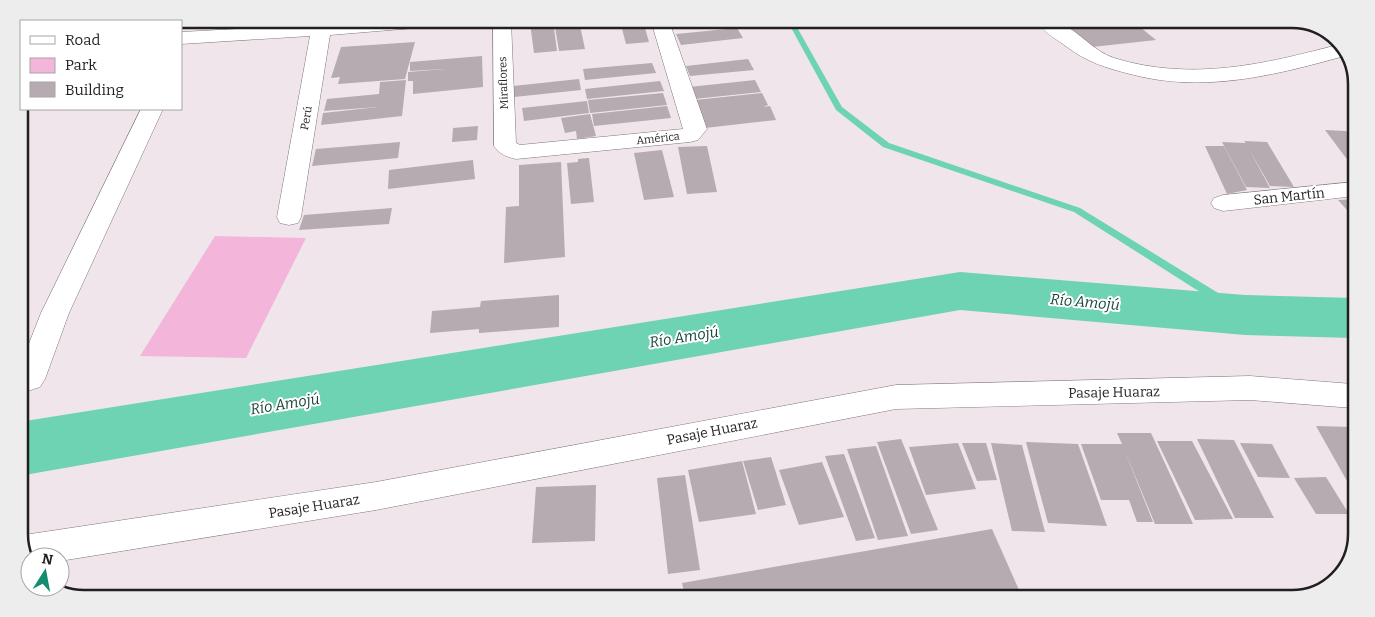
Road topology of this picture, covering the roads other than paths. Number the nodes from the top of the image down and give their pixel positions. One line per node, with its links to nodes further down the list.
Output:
1 (297, 28): 6 (street)
2 (322, 28): 12 (street, Perú)
3 (502, 28): 9 (street, Miraflores)
4 (662, 28): 9 (street, América)
5 (1054, 28): 7 (street)
6 (183, 41)
7 (1337, 51)
8 (152, 110): 13 (street)
9 (505, 146)
10 (1347, 190): 11 (street, San Martín)
11 (1223, 203)
12 (289, 217)
13 (28, 380)
14 (1348, 396): 15 (street, Pasaje Huaraz)
15 (51, 547)

